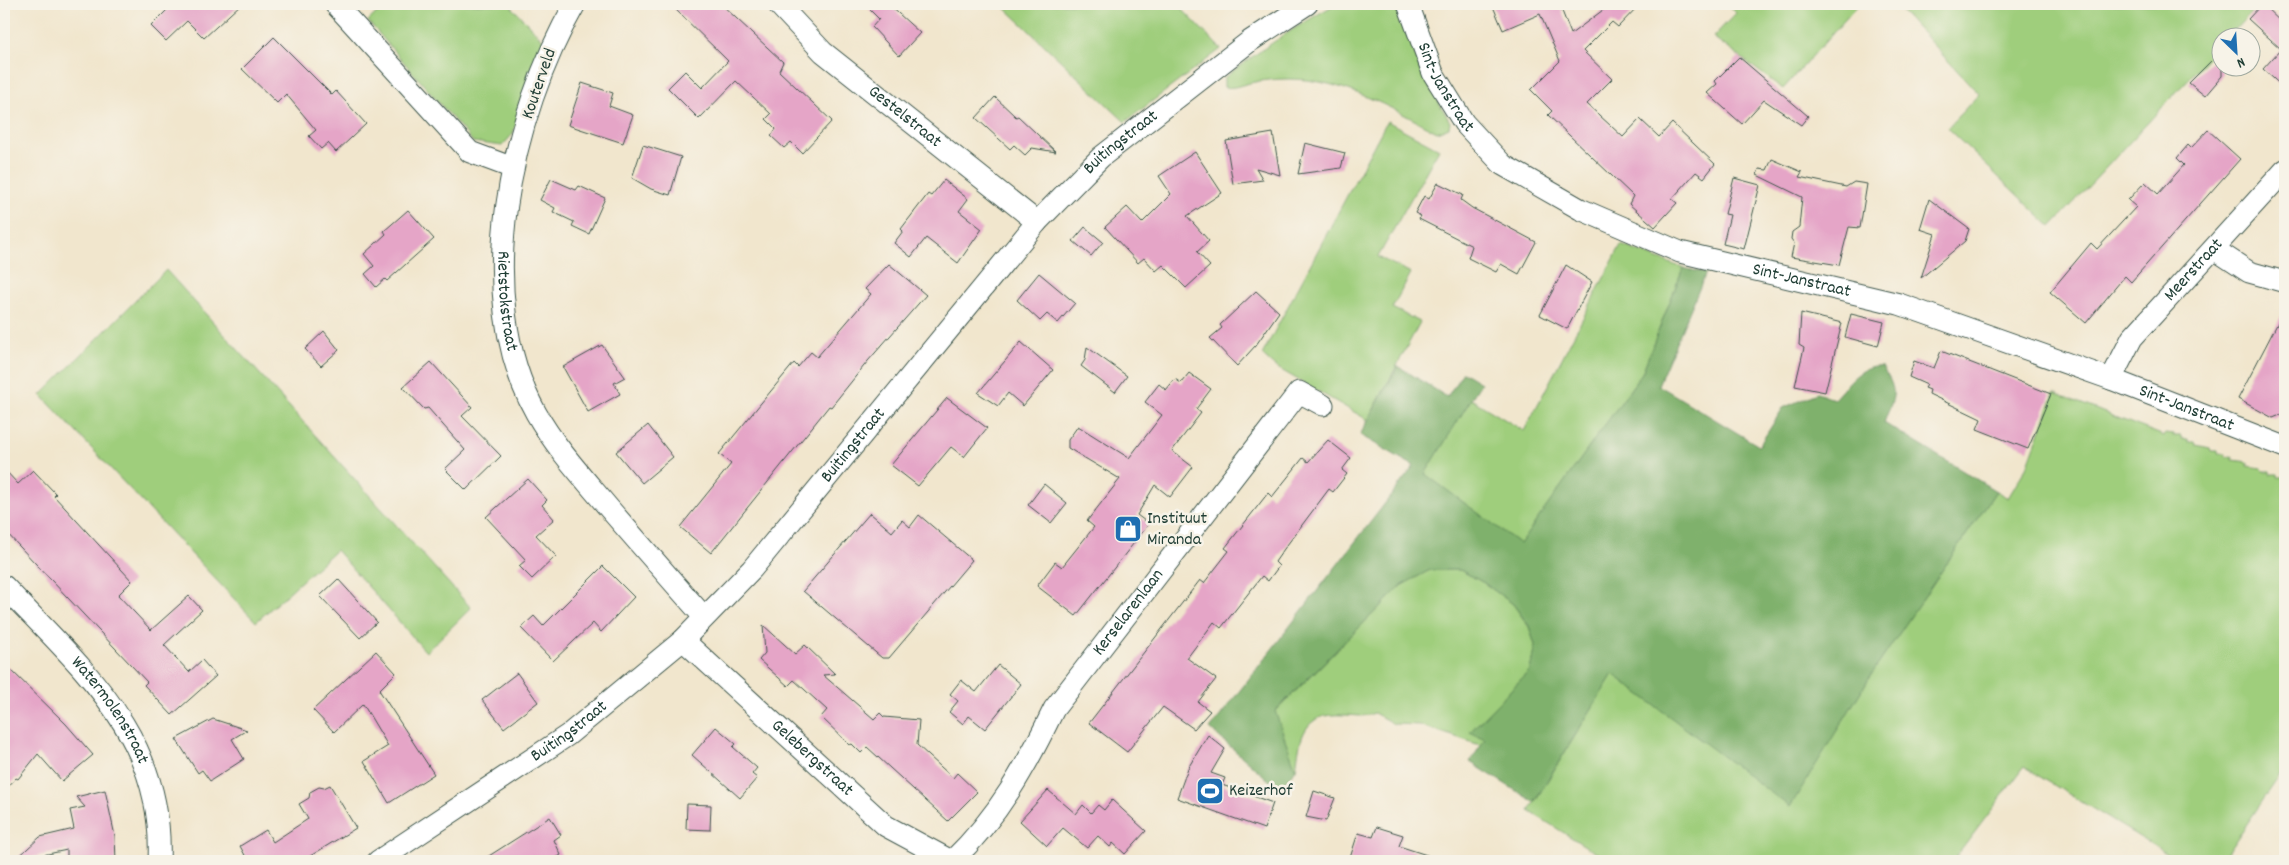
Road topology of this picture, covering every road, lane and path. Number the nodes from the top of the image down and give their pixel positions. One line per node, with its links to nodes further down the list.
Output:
1 (335, 4): 6 (street)
2 (575, 4): 6 (street, Kouterveld)
3 (778, 4): 8 (street, Gestelstraat)
4 (1307, 4): 8 (street, Buitingstraat)
5 (1408, 4): 11 (street, Sint-Janstraat)
6 (513, 168): 15 (street, Rietstokstraat)
7 (2285, 170): 9 (street, Meerstraat)
8 (1037, 222): 15 (street, Buitingstraat)
9 (2214, 249): 10 (street); 11 (street, Meerstraat)
10 (2285, 282)
11 (2111, 379): 13 (street, Sint-Janstraat)
12 (1322, 405): 20 (street, Kerselarenlaan)
13 (2285, 447)
14 (4, 586): 18 (street, Watermolenstraat)
15 (704, 617): 16 (street, Buitingstraat)
16 (683, 640): 17 (street, Gelebergstraat); 19 (street, Buitingstraat)
17 (925, 856): 20 (street, Gelebergstraat)
18 (159, 861)
19 (378, 861)
20 (951, 861)

